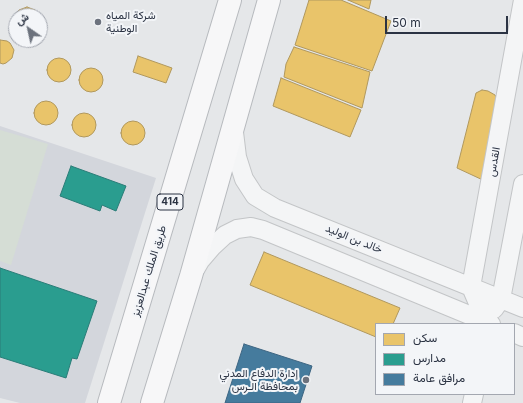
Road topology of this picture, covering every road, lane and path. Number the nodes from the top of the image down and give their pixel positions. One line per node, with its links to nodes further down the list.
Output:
1 (230, 0): 11 (highway, طريق الملك عبدالعزيز / 414)
2 (269, 0): 4 (highway)
3 (523, 0): 7 (street, القدس)
4 (234, 127): 6 (highway); 7 (street, خالد بن الوليد)
5 (523, 184): 8 (street)
6 (191, 276): 10 (street); 12 (highway)
7 (471, 287): 8 (street, خالد بن الوليد); 10 (street)
8 (501, 299): 9 (street, خالد بن الوليد); 10 (street)
9 (523, 308)
10 (488, 323)
11 (109, 403)
12 (152, 403)

